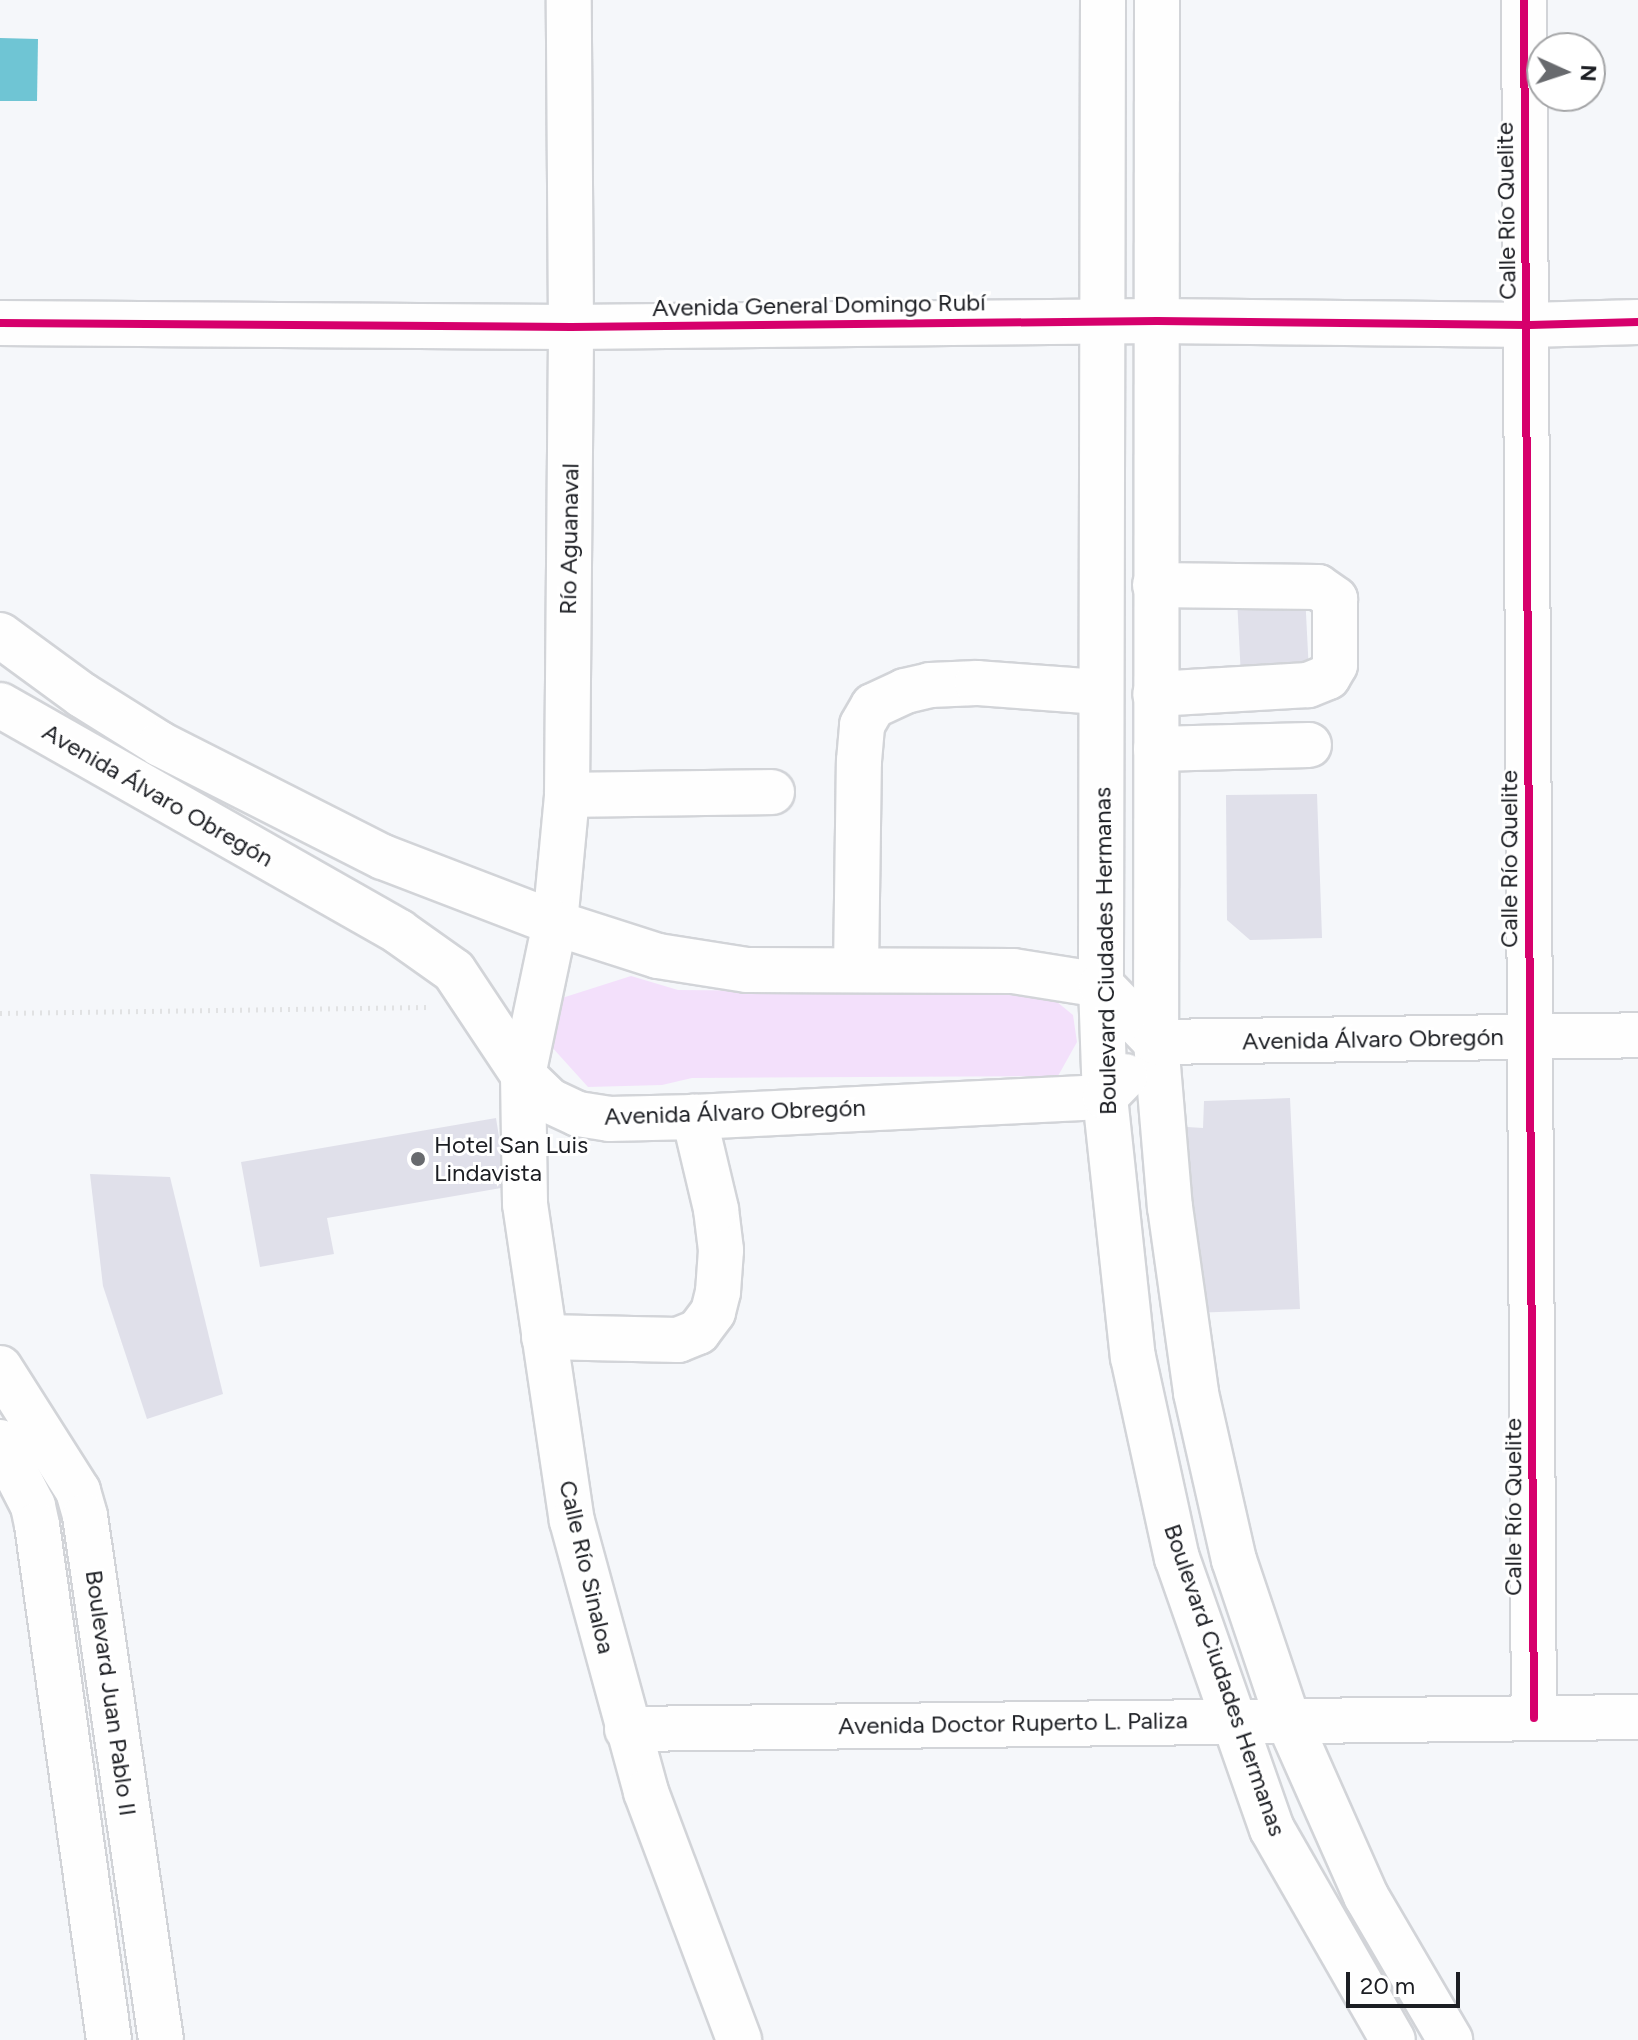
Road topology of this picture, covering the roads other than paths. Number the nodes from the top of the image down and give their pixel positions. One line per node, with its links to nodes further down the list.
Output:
1 (569, 0): 10 (main road, Río Aguanaval)
2 (1103, 0): 6 (main road, Boulevard Ciudades Hermanas)
3 (1157, 0): 5 (main road, Boulevard Ciudades Hermanas)
4 (1524, 0): 9 (main road, Calle Río Quelite)
5 (1157, 321): 6 (main road, Avenida General Domingo Rubí); 9 (main road, Avenida General Domingo Rubí); 11 (main road, Boulevard Ciudades Hermanas)
6 (1102, 322): 10 (main road, Avenida General Domingo Rubí); 13 (main road, Boulevard Ciudades Hermanas)
7 (1638, 322): 9 (main road, Avenida General Domingo Rubí)
8 (0, 323): 10 (main road, Avenida General Domingo Rubí)
9 (1528, 325): 24 (main road, Calle Río Quelite)
10 (571, 327): 19 (main road, Río Aguanaval)
11 (1155, 585): 14 (main road, Boulevard Ciudades Hermanas); 14 (main road)
12 (0, 635): 20 (main road, Avenida Álvaro Obregón)
13 (1101, 692): 21 (main road); 22 (main road, Boulevard Ciudades Hermanas)
14 (1155, 694): 17 (main road, Boulevard Ciudades Hermanas)
15 (0, 705): 26 (main road, Avenida Álvaro Obregón)
16 (1309, 745): 17 (main road)
17 (1156, 749): 25 (main road, Boulevard Ciudades Hermanas)
18 (772, 792): 19 (main road)
19 (567, 795): 20 (main road, Río Aguanaval)
20 (555, 923): 21 (main road, Avenida Álvaro Obregón); 26 (main road, Río Aguanaval)
21 (856, 970): 22 (main road, Avenida Álvaro Obregón)
22 (1101, 985): 25 (main road); 27 (main road, Boulevard Ciudades Hermanas)
23 (1638, 1035): 24 (main road, Avenida Álvaro Obregón)
24 (1530, 1037): 25 (main road, Avenida Álvaro Obregón); 33 (main road, Calle Río Quelite)
25 (1156, 1042): 27 (main road); 35 (main road, Boulevard Ciudades Hermanas)
26 (523, 1075): 28 (main road, Avenida Álvaro Obregón); 29 (main road, Calle Río Sinaloa)
27 (1105, 1097): 28 (main road, Avenida Álvaro Obregón); 34 (main road, Boulevard Ciudades Hermanas)
28 (694, 1117): 29 (main road)
29 (544, 1337): 36 (main road, Calle Río Sinaloa)
30 (0, 1368): 38 (main road, Boulevard Juan Pablo II)
31 (0, 1442): 37 (main road, Boulevard Juan Pablo II)
32 (1638, 1717): 33 (main road, Avenida Doctor Ruperto L. Paliza)
33 (1534, 1718): 35 (main road, Avenida Doctor Ruperto L. Paliza)
34 (1234, 1720): 35 (main road, Avenida Doctor Ruperto L. Paliza); 36 (main road, Avenida Doctor Ruperto L. Paliza); 40 (main road, Boulevard Ciudades Hermanas)
35 (1288, 1720): 41 (main road, Boulevard Ciudades Hermanas)
36 (627, 1729): 39 (main road, Calle Río Sinaloa)
37 (109, 2040)
38 (161, 2040)
39 (739, 2040)
40 (1393, 2040)
41 (1450, 2040)

